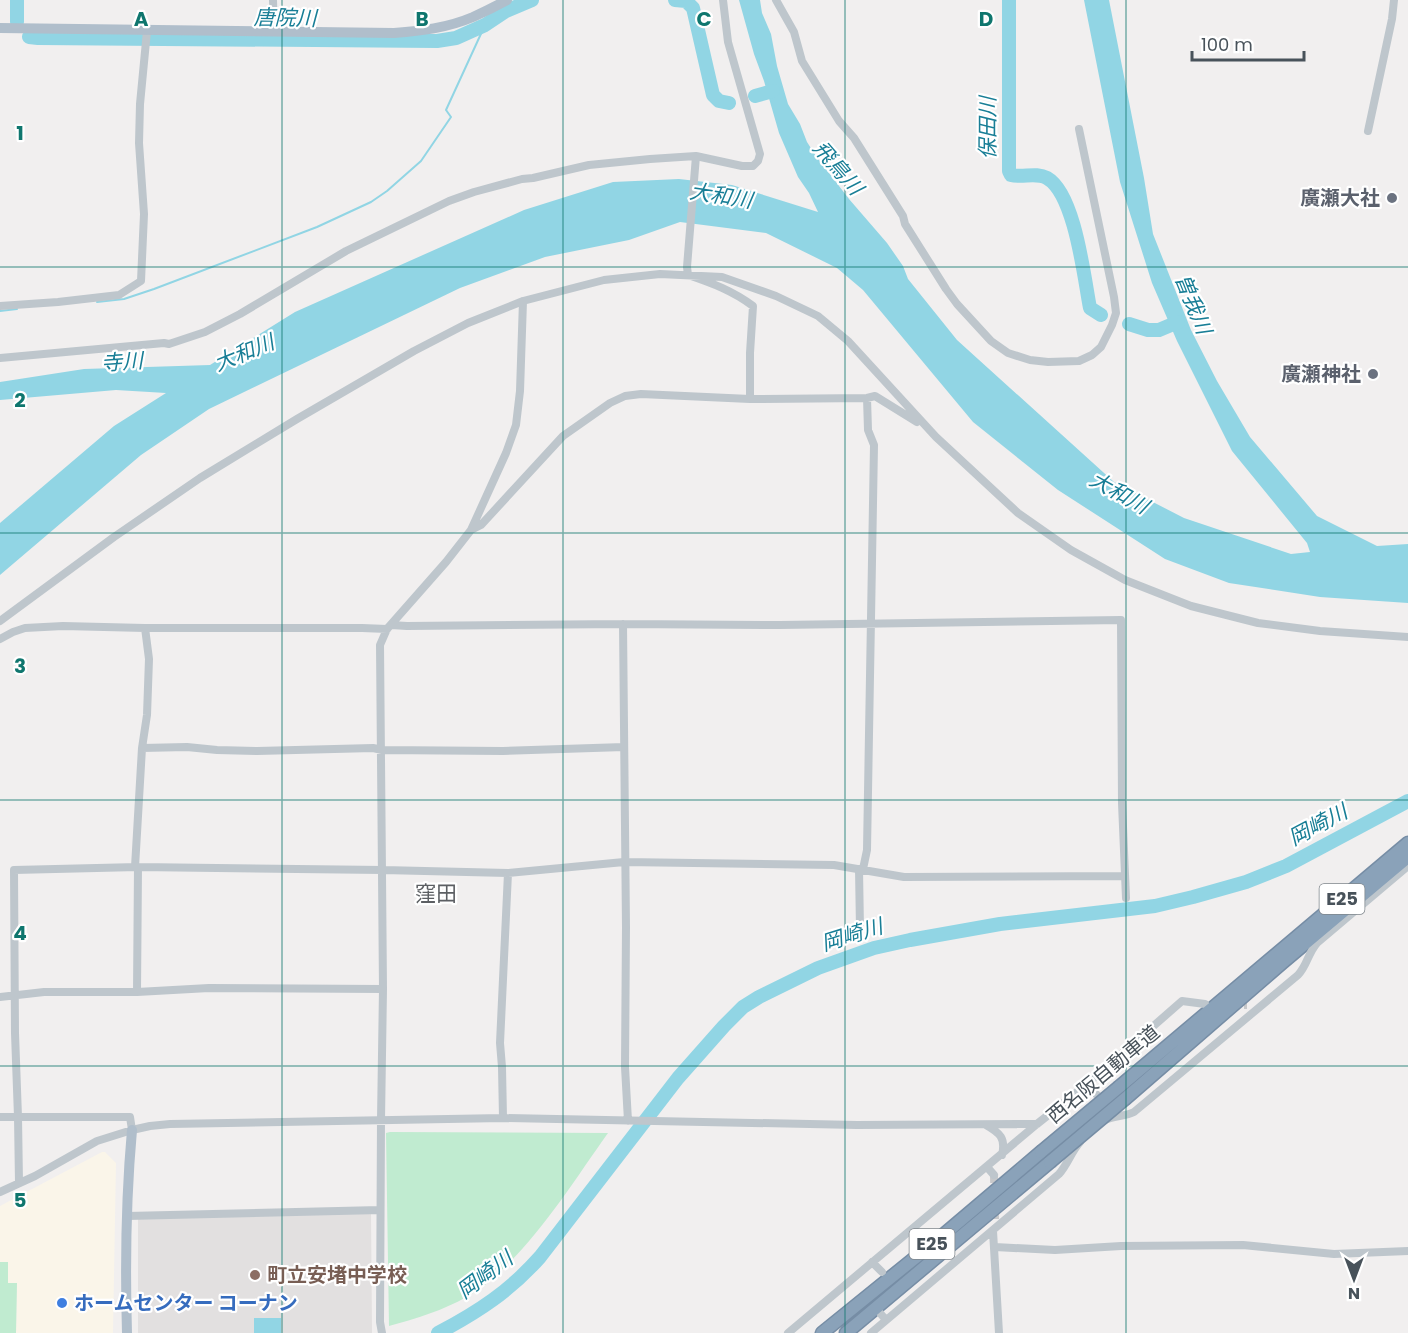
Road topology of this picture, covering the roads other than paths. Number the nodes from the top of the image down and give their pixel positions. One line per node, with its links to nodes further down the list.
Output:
1 (273, 0): 8 (street)
2 (507, 0): 8 (main road)
3 (723, 0): 11 (street)
4 (776, 0): 9 (street)
5 (1394, 0): 10 (street)
6 (0, 28): 7 (main road)
7 (147, 31): 8 (main road); 14 (street)
8 (274, 32)
9 (1079, 129)
10 (1368, 131)
11 (696, 156): 12 (street); 15 (street)
12 (688, 271): 13 (street); 17 (street); 18 (street)
13 (523, 301): 19 (street); 20 (street)
14 (0, 306)
15 (0, 358)
16 (867, 398): 17 (street); 18 (street); 21 (street)
17 (750, 399): 19 (street)
18 (936, 437): 25 (street)
19 (471, 530): 23 (street)
20 (0, 621)
21 (872, 623): 22 (street); 35 (street); 38 (street)
22 (623, 624): 23 (street); 28 (street)
23 (389, 627): 24 (street); 29 (street)
24 (145, 628): 26 (street); 27 (street)
25 (1408, 637)
26 (0, 639)
27 (142, 747): 29 (street); 34 (street)
28 (624, 747): 29 (street); 32 (street)
29 (382, 750): 36 (street)
30 (1408, 843): 41 (highway, 西名阪自動車道 / E25)
31 (1408, 857): 41 (highway, 西名阪自動車道 / E25)
32 (624, 862): 35 (street); 37 (street); 55 (street)
33 (1408, 866): 48 (street)
34 (136, 867): 36 (street); 43 (street); 44 (street)
35 (861, 869): 38 (street); 40 (street)
36 (383, 870): 37 (street); 42 (street)
37 (508, 873): 53 (street)
38 (1125, 876): 39 (street)
39 (1126, 898)
40 (860, 928)
41 (1280, 958): 75 (highway, 西名阪自動車道 / E25, bridge); 76 (highway, 西名阪自動車道 / E25, bridge)
42 (383, 989): 43 (street); 54 (street)
43 (137, 992): 44 (street)
44 (15, 996): 45 (street); 52 (street)
45 (0, 997)
46 (1205, 1004): 49 (street)
47 (1247, 1005): 48 (street)
48 (1261, 1006): 50 (street)
49 (1086, 1085): 50 (street); 57 (street)
50 (1120, 1116): 66 (street)
51 (0, 1117): 52 (street)
52 (18, 1117): 58 (street); 62 (street)
53 (503, 1118): 54 (street); 55 (street)
54 (381, 1120): 58 (street); 64 (street)
55 (628, 1120): 56 (street)
56 (985, 1124): 57 (street); 59 (street)
57 (1037, 1124): 59 (street)
58 (132, 1130): 62 (street); 65 (main road)
59 (1002, 1155): 60 (street)
60 (987, 1167): 61 (street); 69 (street)
61 (994, 1175)
62 (19, 1183): 63 (street)
63 (0, 1192)
64 (380, 1210): 65 (street); 73 (street)
65 (127, 1216): 72 (main road)
66 (996, 1225): 67 (street); 71 (street)
67 (994, 1247): 68 (street); 77 (street)
68 (1408, 1251)
69 (872, 1262): 70 (street); 74 (street)
70 (882, 1272)
71 (873, 1332)
72 (127, 1333)
73 (382, 1333)
74 (788, 1333)
75 (822, 1333)
76 (846, 1333)
77 (999, 1333)

